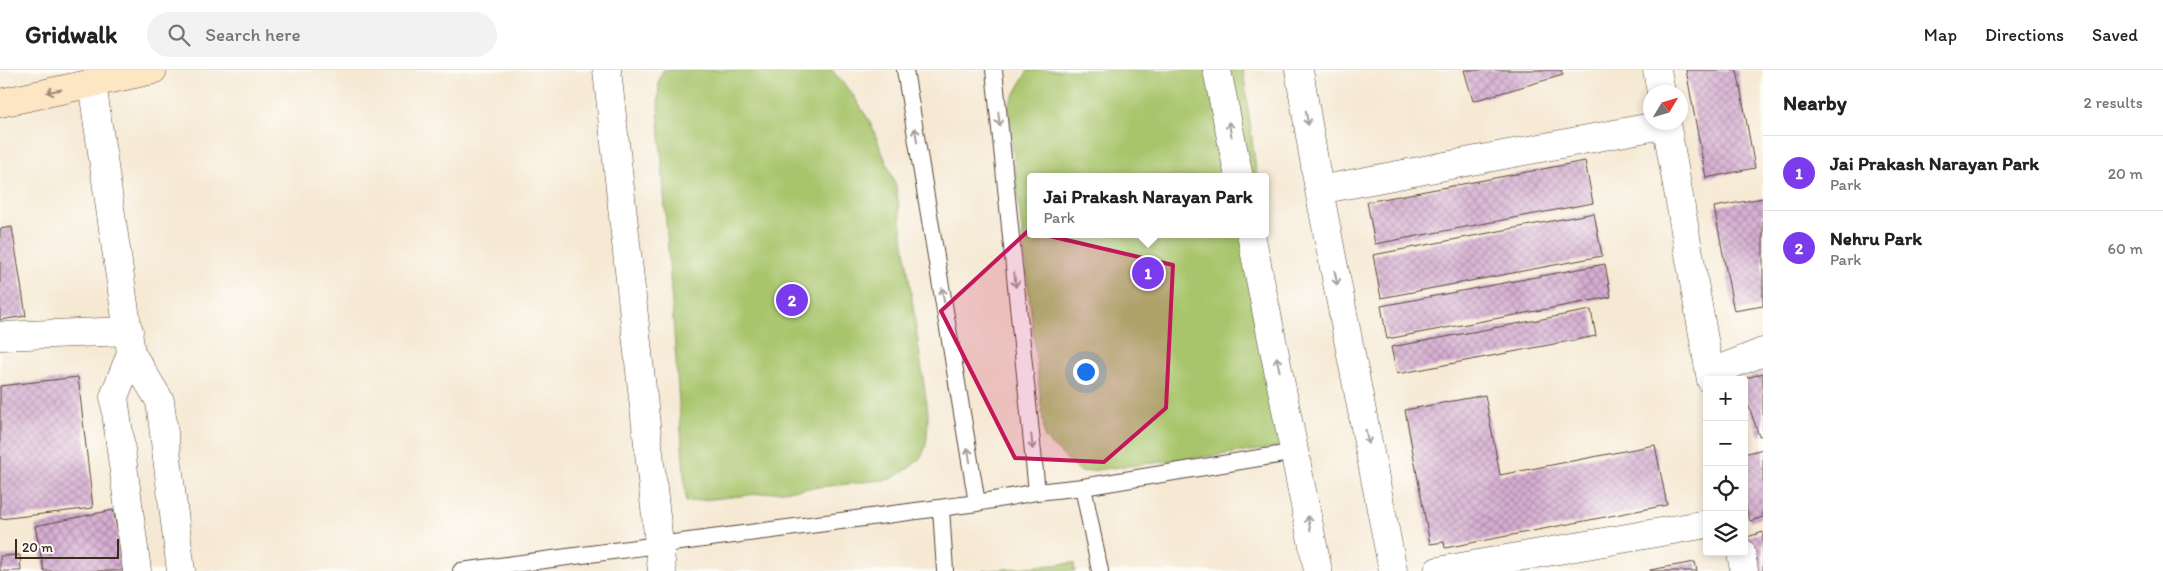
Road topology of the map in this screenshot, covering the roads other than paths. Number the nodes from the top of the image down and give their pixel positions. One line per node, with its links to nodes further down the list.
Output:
1 (153, 70): 8 (main road)
2 (607, 70): 27 (street)
3 (905, 70): 23 (lane, one-way to 3)
4 (994, 70): 22 (lane, one-way to 22)
5 (1218, 70): 13 (street, one-way to 5)
6 (1299, 70): 14 (street, one-way to 14)
7 (1657, 70): 9 (street)
8 (92, 83): 10 (main road, one-way to 10); 17 (street)
9 (1660, 85)
10 (0, 103)
11 (1643, 128): 14 (street)
12 (1668, 130): 19 (street)
13 (1238, 173)
14 (1319, 190): 35 (street, one-way to 35)
15 (1252, 238): 20 (street, one-way to 15)
16 (0, 336): 17 (street)
17 (130, 342): 29 (street); 30 (street)
18 (1763, 352): 19 (street)
19 (1710, 376)
20 (1296, 452): 21 (lane); 34 (street, one-way to 20)
21 (1084, 487): 22 (lane); 33 (lane)
22 (1036, 492): 23 (lane)
23 (977, 503): 24 (lane)
24 (941, 508): 27 (lane); 32 (lane)
25 (1703, 525): 36 (street)
26 (1742, 556): 37 (street)
27 (660, 558): 28 (lane)
28 (514, 569): 31 (lane)
29 (136, 571)
30 (182, 571)
31 (461, 571)
32 (945, 571)
33 (1100, 571)
34 (1318, 571)
35 (1393, 571)
36 (1438, 571)
37 (1744, 571)

